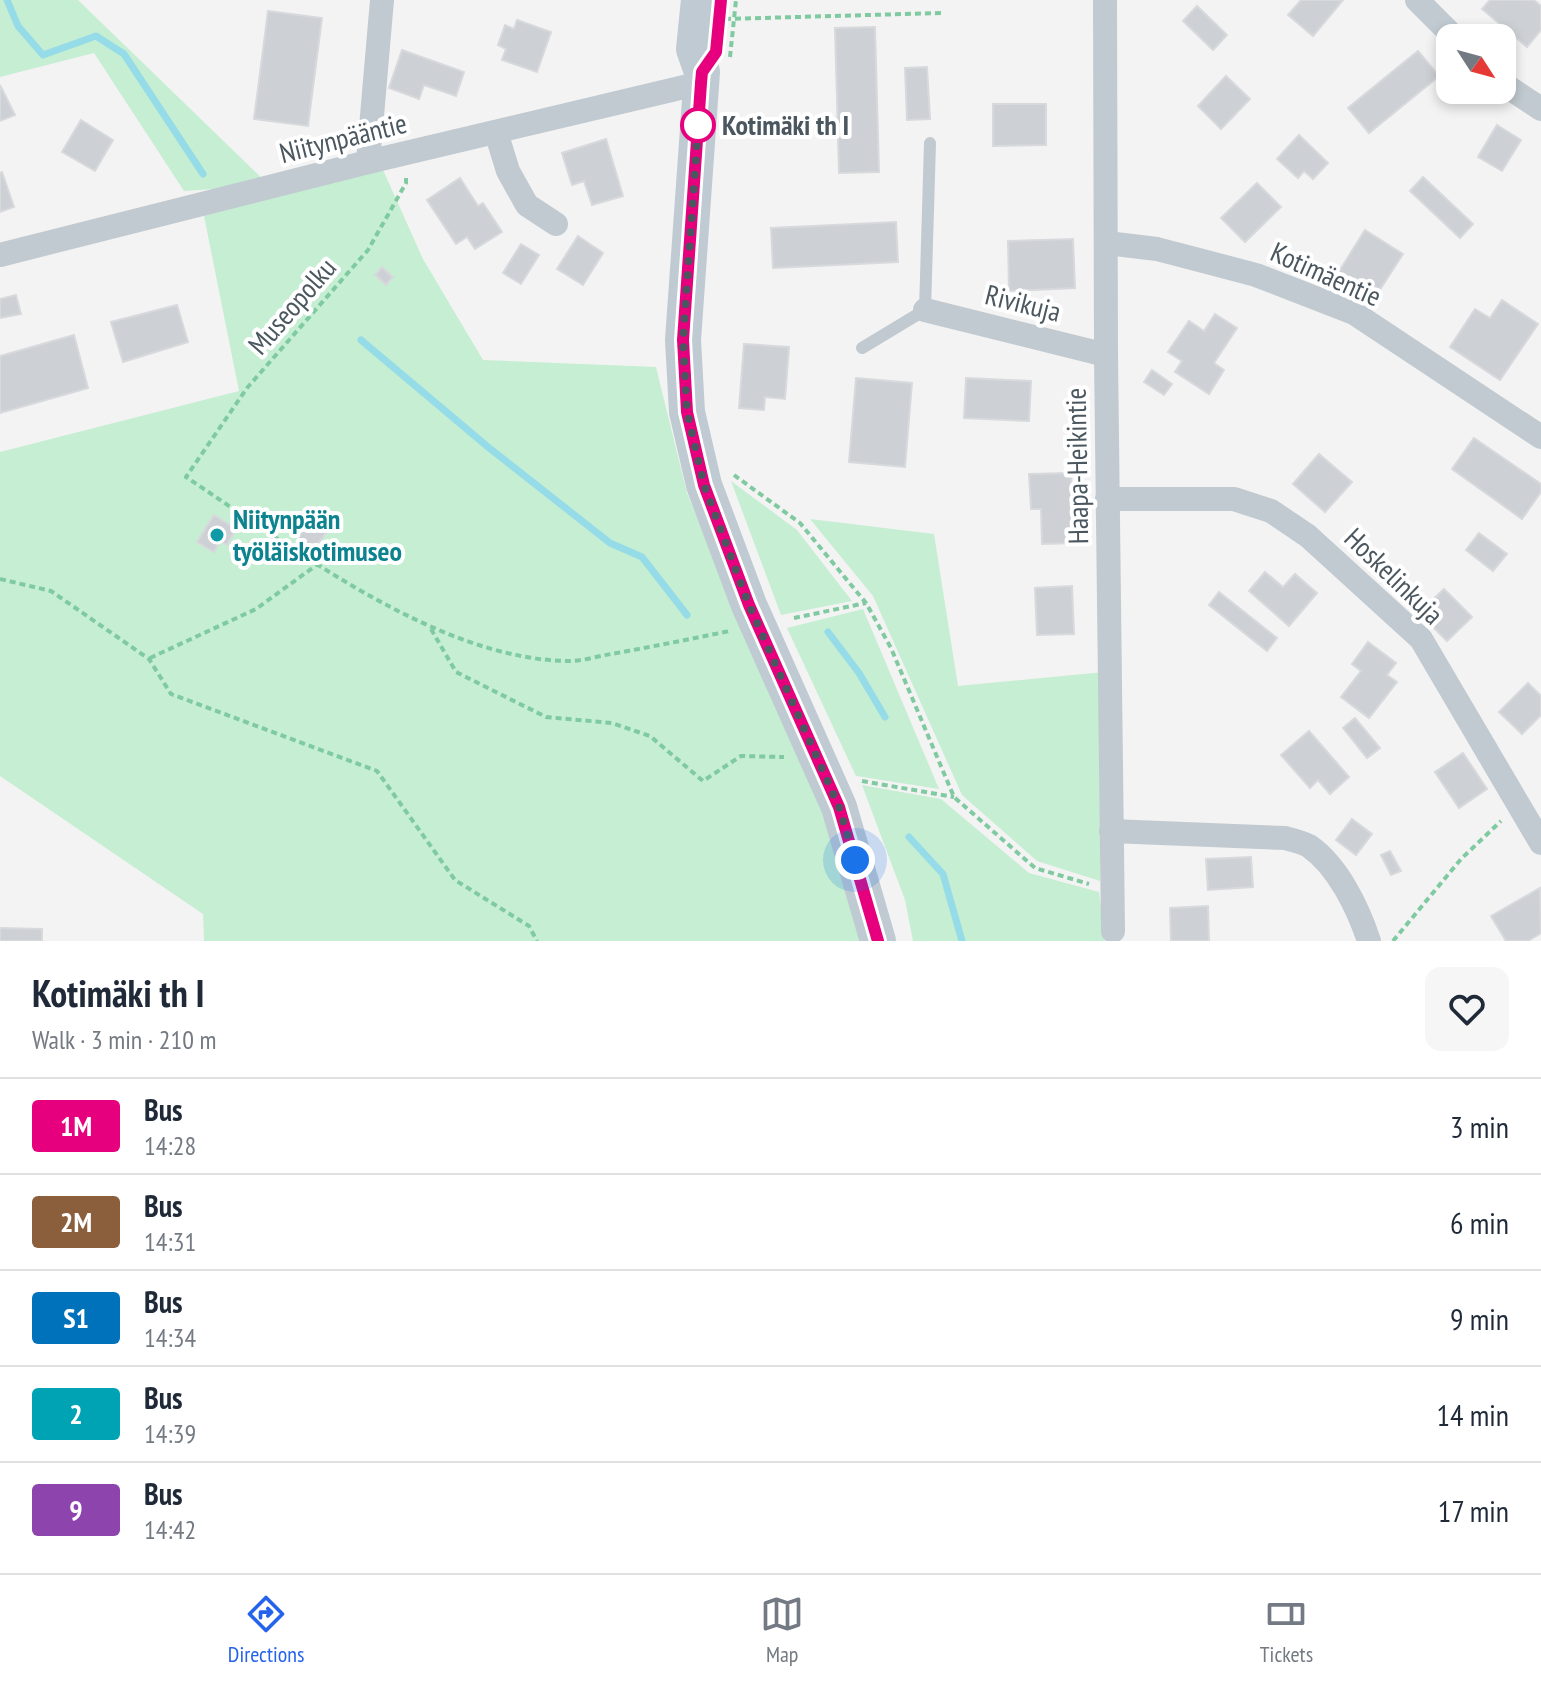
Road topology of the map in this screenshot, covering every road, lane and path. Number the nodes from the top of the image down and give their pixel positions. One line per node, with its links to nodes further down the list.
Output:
1 (382, 0): 15 (street)
2 (699, 0): 9 (main road)
3 (736, 0): 6 (path)
4 (1105, 0): 17 (street, Haapa-Heikintie)
5 (1417, 0): 8 (street)
6 (728, 9): 7 (path); 9 (path); 9 (main road)
7 (941, 13)
8 (1441, 24)
9 (711, 73): 12 (street, Niitynpääntie); 41 (main road)
10 (1516, 92): 11 (street)
11 (1541, 109)
12 (496, 132): 14 (street, Niitynpääntie); 16 (street)
13 (930, 143): 19 (lane)
14 (403, 154): 15 (street, Niitynpääntie); 25 (path, Museopolku)
15 (368, 162): 18 (street, Niitynpääntie)
16 (556, 224)
17 (1107, 243): 21 (street, Haapa-Heikintie); 22 (street, Kotimäentie)
18 (0, 255)
19 (925, 310): 20 (lane); 21 (street, Rivikuja)
20 (862, 348)
21 (1106, 355): 24 (street, Haapa-Heikintie)
22 (1541, 437)
23 (725, 469): 27 (path)
24 (1107, 499): 35 (street, Hoskelinkuja); 36 (street, Haapa-Heikintie)
25 (318, 564): 29 (path); 31 (path)
26 (0, 579): 31 (path)
27 (866, 603): 28 (path); 34 (path)
28 (794, 618)
29 (430, 627): 30 (path); 32 (path)
30 (740, 629)
31 (149, 659): 40 (path)
32 (796, 757)
33 (862, 781): 34 (path)
34 (954, 797): 38 (path)
35 (1519, 805): 37 (street, Hoskelinkuja); 43 (path)
36 (1111, 831): 38 (street, Haapa-Heikintie); 42 (street)
37 (1541, 843)
38 (1112, 891): 39 (street, Haapa-Heikintie)
39 (1114, 936)
40 (537, 941)
41 (878, 941)
42 (1369, 941)
43 (1393, 941)

